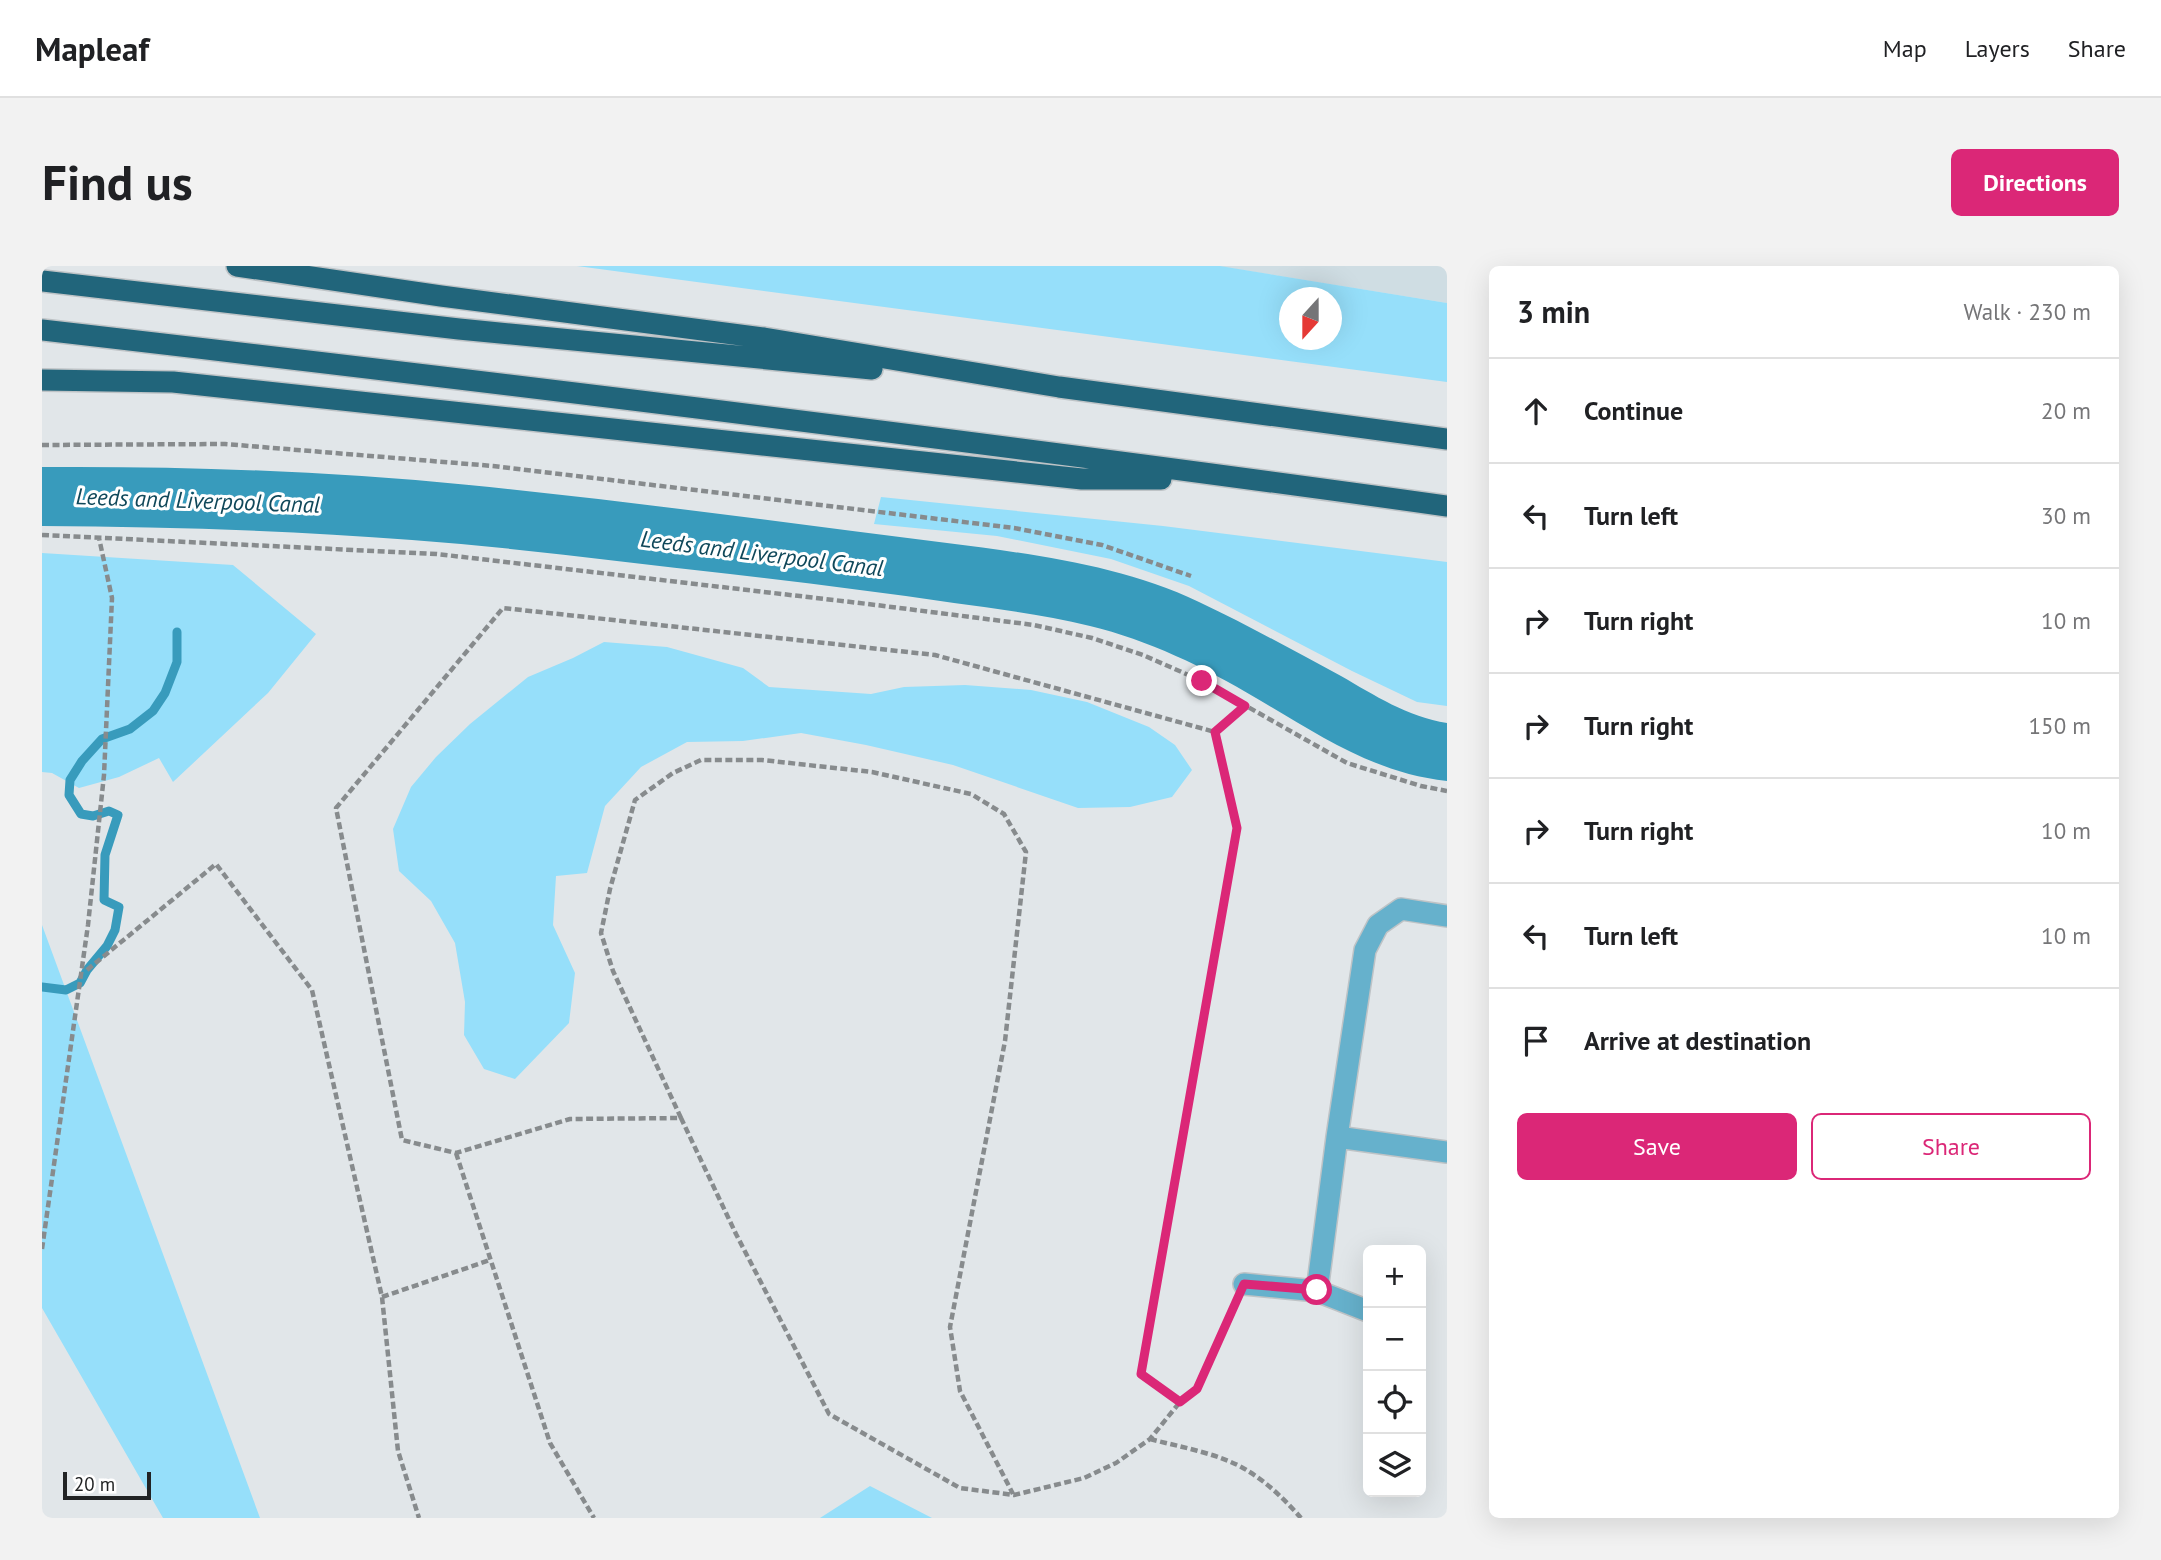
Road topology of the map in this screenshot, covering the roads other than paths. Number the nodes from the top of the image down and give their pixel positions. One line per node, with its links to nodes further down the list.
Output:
1 (237, 266): 5 (highway)
2 (42, 281): 5 (highway)
3 (42, 330): 7 (highway)
4 (42, 380): 7 (highway)
5 (1059, 387): 6 (highway)
6 (1447, 439)
7 (1250, 479): 8 (highway)
8 (1447, 506)
9 (1447, 916): 10 (street)
10 (1337, 1137): 11 (street); 13 (street)
11 (1447, 1152)
12 (1244, 1284): 13 (street)
13 (1317, 1290): 14 (street)
14 (1363, 1309)

